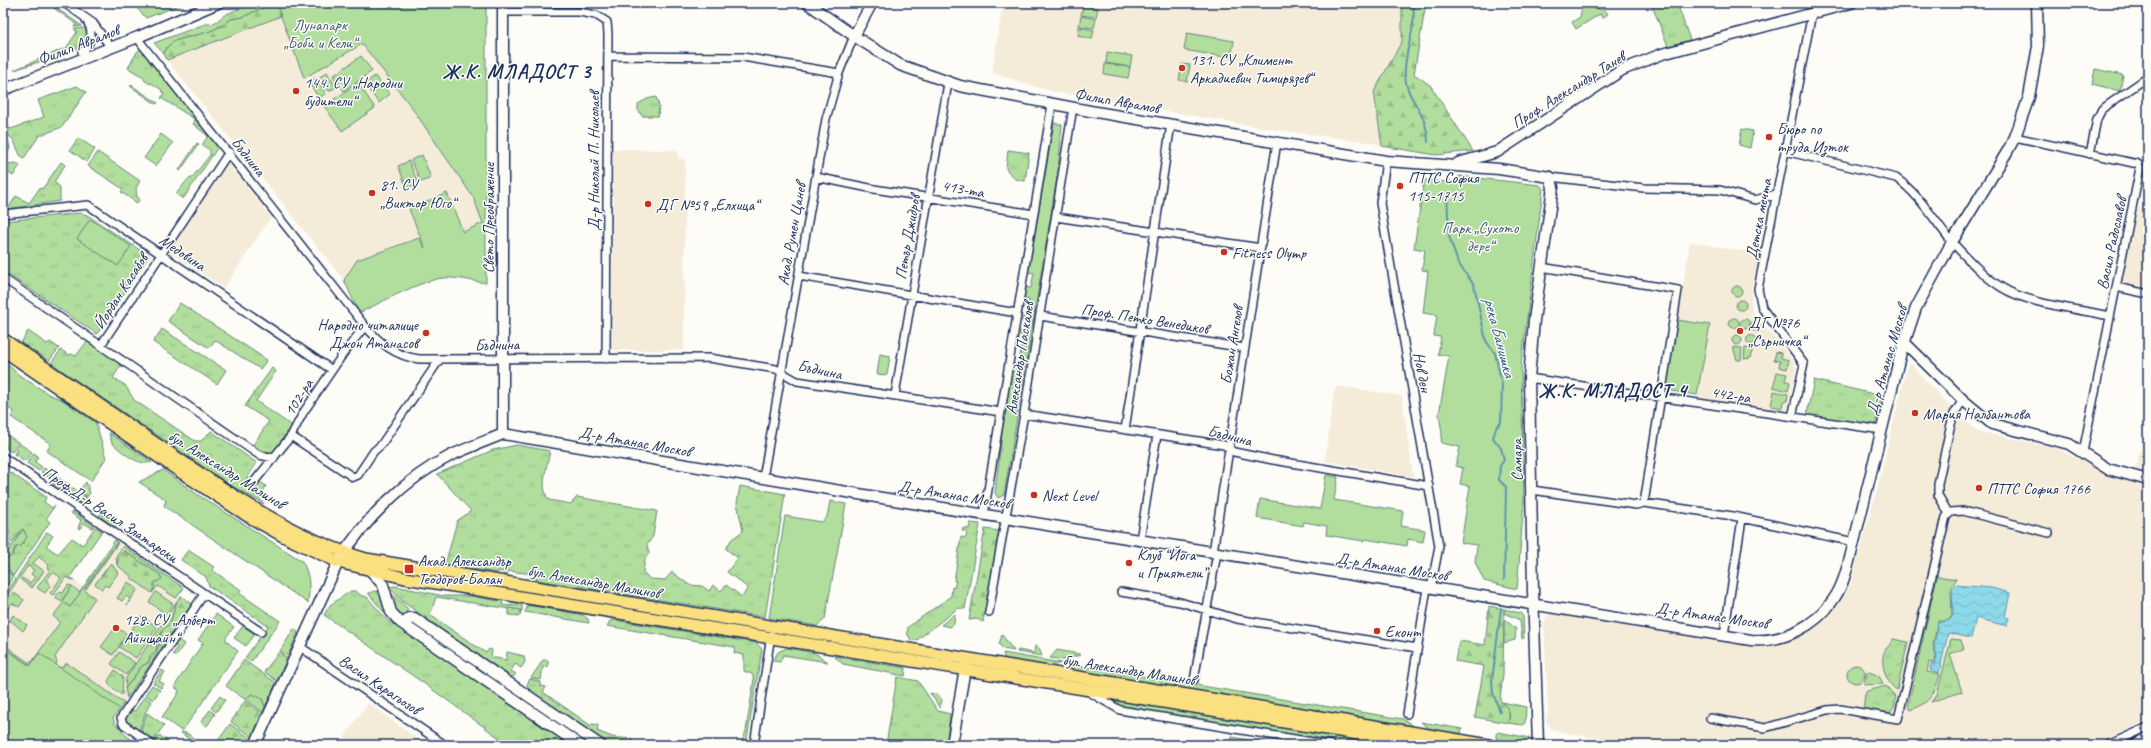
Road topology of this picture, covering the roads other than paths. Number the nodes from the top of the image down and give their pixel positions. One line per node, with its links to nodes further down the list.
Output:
1 (64, 3): 9 (street)
2 (218, 3): 10 (street, Филип Аврамов)
3 (807, 3): 11 (street, Филип Аврамов)
4 (872, 3): 11 (street, Акад. Румен Цанев)
5 (1850, 3): 8 (street, Проф. Александър Танев)
6 (2037, 3): 24 (street, Д-р Атанас Москов)
7 (503, 7): 15 (street, Д-р Николай П. Николаев); 60 (street, Свето Преображение)
8 (1812, 13): 26 (street, Детска мечта); 28 (street, Проф. Александър Танев)
9 (82, 15): 13 (street); 14 (street)
10 (164, 25): 12 (street, Филип Аврамов); 13 (street, Филип Аврамов)
11 (854, 36): 16 (street, Акад. Румен Цанев); 19 (street, Филип Аврамов)
12 (138, 37): 13 (street, Филип Аврамов); 27 (street, Бъднина)
13 (110, 45): 14 (street, Филип Аврамов); 20 (street, Филип Аврамов)
14 (82, 52): 18 (street, Филип Аврамов)
15 (608, 56): 16 (street); 62 (street, Д-р Николай П. Николаев)
16 (839, 73): 33 (street, Акад. Румен Цанев)
17 (2148, 77): 29 (street)
18 (3, 83)
19 (948, 83): 21 (street, Филип Аврамов); 36 (street, Петър Джидров)
20 (3, 90)
21 (1052, 104): 22 (street, Филип Аврамов); 38 (street, Александър Паскалев)
22 (1073, 107): 23 (street, Филип Аврамов); 39 (street, Александър Паскалев)
23 (1171, 124): 25 (street, Филип Аврамов); 40 (street)
24 (2015, 137): 29 (street, Васил Радославов); 41 (street, Д-р Атанас Москов)
25 (1277, 142): 30 (street, Филип Аврамов); 42 (street, Божан Ангелов)
26 (1785, 151): 35 (street, Детска мечта); 41 (street)
27 (229, 152): 43 (street, Йордан Касабов); 53 (street, Бъднина)
28 (1497, 152): 31 (street, Проф. Александър Танев); 32 (street)
29 (2090, 154): 47 (street, Васил Радославов)
30 (1386, 161): 31 (street, Филип Аврамов); 84 (street, Нов ден)
31 (1442, 166): 32 (street, Филип Аврамов)
32 (1499, 169): 34 (street, Филип Аврамов)
33 (816, 177): 36 (street, 413-та); 45 (street, Акад. Румен Цанев)
34 (1550, 177): 35 (street); 44 (street, Самара)
35 (1777, 194): 71 (street, Детска мечта)
36 (928, 196): 38 (street, 413-та); 49 (street, Петър Джидров)
37 (3, 214): 43 (street, Медовина)
38 (1034, 214): 50 (street, Александър Паскалев)
39 (1056, 217): 40 (street); 51 (street, Александър Паскалев)
40 (1156, 232): 42 (street); 54 (street)
41 (1952, 242): 52 (street); 56 (street, Д-р Атанас Москов)
42 (1261, 248): 58 (street, Божан Ангелов)
43 (161, 255): 57 (street, Йордан Касабов); 63 (street, Медовина)
44 (1541, 267): 65 (street, Самара); 67 (street)
45 (799, 276): 49 (street); 64 (street, Акад. Румен Цанев)
46 (3, 278): 57 (street)
47 (2116, 287): 48 (street); 52 (street, Васил Радославов)
48 (2148, 294)
49 (911, 295): 50 (street); 66 (street, Петър Джидров)
50 (1017, 313): 69 (street, Александър Паскалев)
51 (1040, 316): 54 (street, Проф. Петко Венедиков); 70 (street, Александър Паскалев)
52 (2110, 316): 78 (street, Васил Радославов)
53 (365, 326): 61 (street, Бъднина); 63 (street, 102-ра)
54 (1140, 332): 58 (street, Проф. Петко Венедиков); 72 (street)
55 (3, 339): 95 (main road, бул. Александър Малинов)
56 (1904, 342): 68 (street); 73 (street, Д-р Атанас Москов)
57 (101, 345): 80 (street)
58 (1245, 348): 77 (street, Божан Ангелов)
59 (3, 350): 95 (main road, бул. Александър Малинов)
60 (503, 357): 61 (street, Бъднина); 62 (street, Бъднина); 74 (street, Свето Преображение)
61 (440, 358): 76 (street)
62 (606, 359): 64 (street, Бъднина)
63 (332, 370): 76 (street, 102-ра)
64 (782, 372): 66 (street, Бъднина); 81 (street, Акад. Румен Цанев)
65 (1530, 378): 67 (street, 442-ра); 85 (street, Самара)
66 (895, 396): 69 (street, Бъднина)
67 (1661, 397): 71 (street, 442-ра); 86 (street)
68 (1963, 400): 78 (street); 88 (street)
69 (1001, 412): 87 (street, Александър Паскалев)
70 (1024, 414): 72 (street, Бъднина); 89 (street, Александър Паскалев)
71 (1792, 417): 73 (street, 442-ра)
72 (1125, 430): 75 (street, Бъднина)
73 (1882, 430): 93 (street, Д-р Атанас Москов)
74 (503, 434): 81 (street, Д-р Атанас Москов); 95 (street)
75 (1157, 435): 77 (street, Бъднина); 92 (street)
76 (291, 436): 80 (street, 102-ра)
77 (1229, 448): 84 (street, Бъднина); 94 (street, Божан Ангелов)
78 (2083, 452): 82 (street)
79 (3, 457): 99 (street, Проф.Д-р Васил Златарски)
80 (274, 458): 83 (street, 102-ра)
81 (763, 478): 87 (street, Д-р Атанас Москов)
82 (2148, 480)
83 (254, 482)
84 (1429, 486): 97 (street, Нов ден)
85 (1532, 490): 86 (street); 100 (street, Самара)
86 (1644, 503): 90 (street)
87 (984, 514): 89 (street, Д-р Атанас Москов)
88 (1948, 514): 91 (street); 115 (street)
89 (1006, 518): 92 (street, Д-р Атанас Москов); 102 (street, Александър Паскалев)
90 (1742, 519): 93 (street); 106 (street)
91 (2049, 533)
92 (1140, 540): 94 (street, Д-р Атанас Москов)
93 (1854, 542): 106 (street, Д-р Атанас Москов)
94 (1215, 552): 97 (street, Д-р Атанас Москов); 101 (street, Божан Ангелов)
95 (341, 557): 96 (main road, бул. Александър Малинов); 103 (main road, бул. Александър Малинов); 108 (street)
96 (371, 571): 104 (street); 107 (main road, бул. Александър Малинов)
97 (1429, 588): 100 (street, Д-р Атанас Москов); 109 (street, Нов ден)
98 (1121, 592): 101 (street)
99 (204, 594): 105 (street, Проф.Д-р Васил Златарски); 118 (street)
100 (1533, 604): 106 (street, Д-р Атанас Москов); 128 (street, Самара)
101 (1207, 610): 109 (street); 112 (street, Божан Ангелов)
102 (989, 612)
103 (764, 626): 107 (street); 110 (main road, бул. Александър Малинов)
104 (408, 628): 121 (street); 122 (street)
105 (261, 632)
106 (1724, 635)
107 (771, 638): 111 (main road, бул. Александър Малинов); 123 (street)
108 (299, 646): 119 (street); 120 (street, Васил Карагьозов)
109 (1418, 648): 114 (street, Нов ден)
110 (966, 658): 111 (street); 127 (main road, бул. Александър Малинов)
111 (964, 670): 113 (main road, бул. Александър Малинов); 124 (street)
112 (1194, 680)
113 (1084, 689): 125 (street); 126 (main road, бул. Александър Малинов)
114 (1407, 714)
115 (1710, 718)
116 (2148, 727): 129 (street)
117 (2148, 736): 130 (street)
118 (154, 745)
119 (255, 745)
120 (445, 745)
121 (580, 745)
122 (600, 745)
123 (754, 745)
124 (952, 745)
125 (1331, 745)
126 (1425, 745)
127 (1489, 745)
128 (1538, 745)
129 (2108, 745)
130 (2133, 745)

